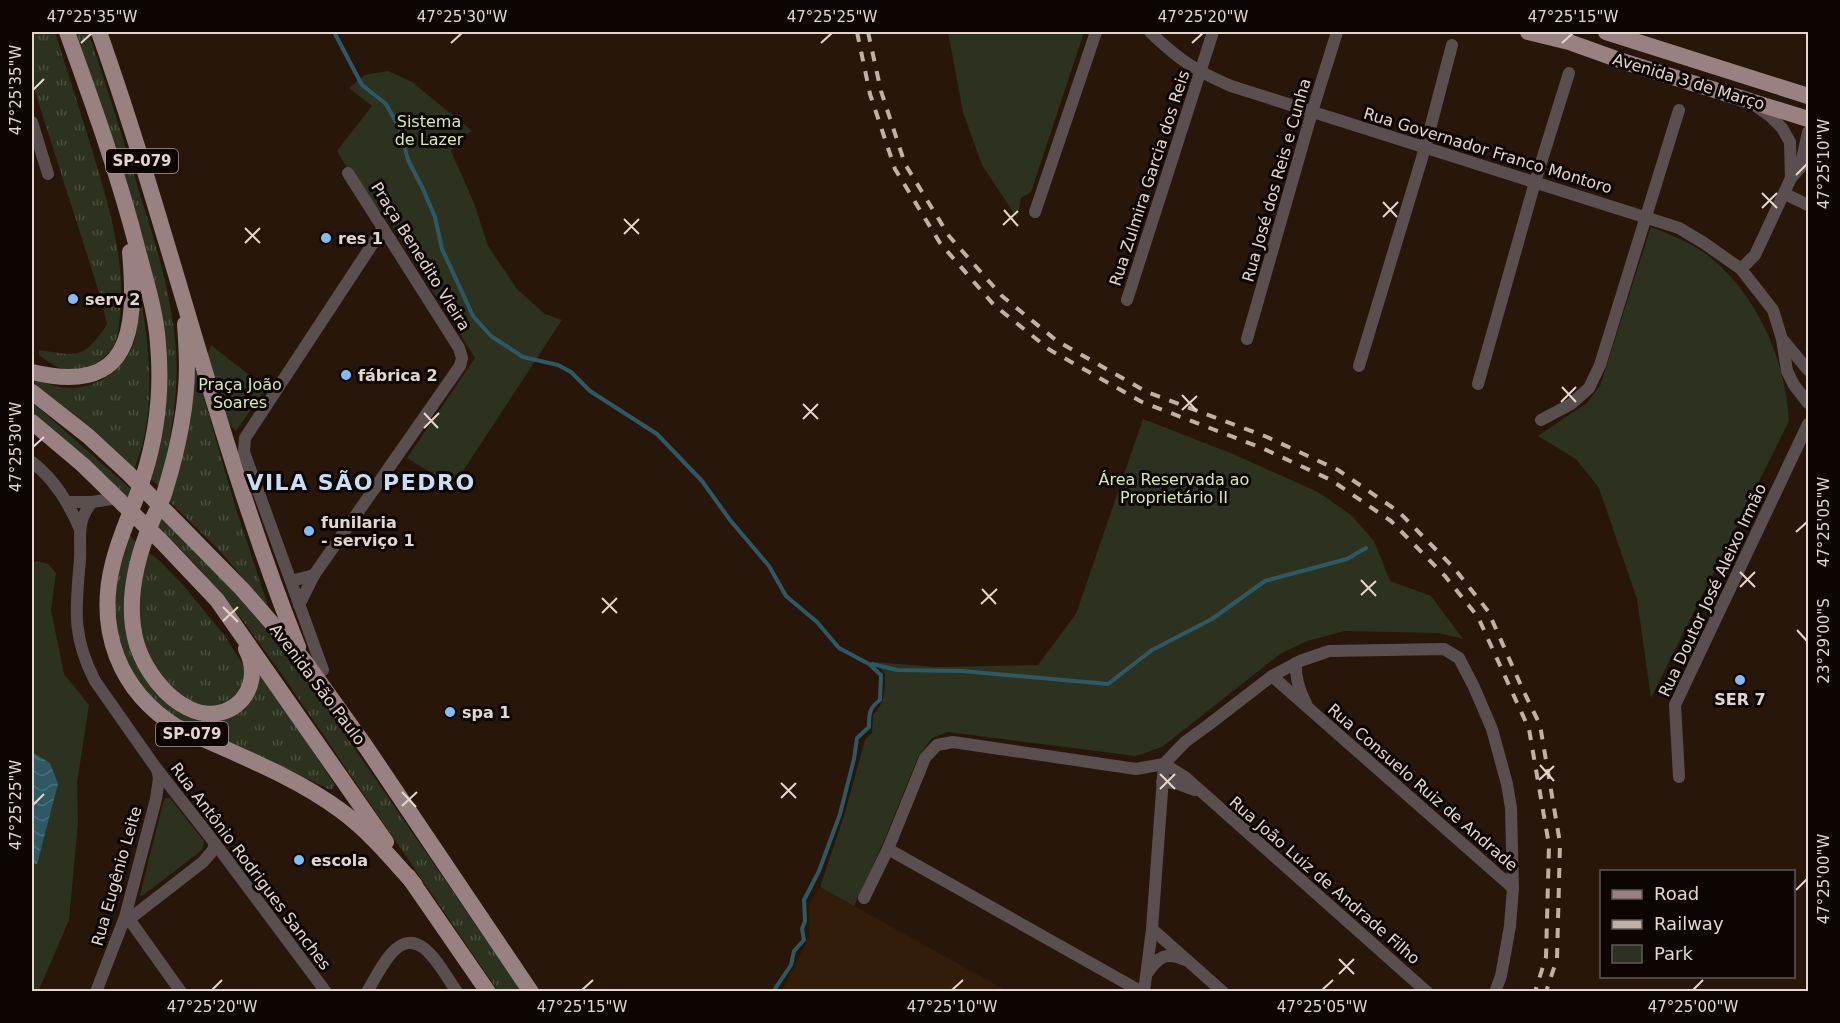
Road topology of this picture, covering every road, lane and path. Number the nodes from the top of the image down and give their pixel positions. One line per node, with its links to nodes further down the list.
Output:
1 (67, 32): 26 (main road, SP-079)
2 (99, 32): 32 (main road, SP-079)
3 (1096, 32): 28 (street)
4 (1150, 32): 11 (street, Rua Governador Franco Montoro)
5 (1213, 32): 11 (street, Rua Zulmira Garcia dos Reis)
6 (1337, 32): 16 (street, Rua José dos Reis e Cunha)
7 (1528, 32): 9 (main road, Avenida 3 de Março)
8 (1606, 32): 13 (main road, Avenida 3 de Março)
9 (1564, 37): 14 (main road, Avenida 3 de Março)
10 (1452, 45): 20 (street)
11 (1200, 73): 16 (street, Rua Governador Franco Montoro); 33 (street, Rua Zulmira Garcia dos Reis)
12 (1569, 73): 24 (street)
13 (1809, 96)
14 (1744, 98): 17 (main road, Avenida 3 de Março); 23 (street)
15 (1678, 110): 29 (street)
16 (1312, 112): 20 (street, Rua Governador Franco Montoro); 34 (street, Rua José dos Reis e Cunha)
17 (1809, 119)
18 (32, 122): 22 (street)
19 (1809, 132): 23 (street)
20 (1425, 148): 24 (street, Rua Governador Franco Montoro); 36 (street)
21 (348, 173): 30 (street, Praça Benedito Vieira)
22 (48, 174)
23 (1791, 178): 25 (street)
24 (1535, 182): 29 (street, Rua Governador Franco Montoro); 39 (street)
25 (1785, 194): 27 (street); 31 (street)
26 (126, 204): 38 (main road, SP-079); 46 (main road, SP-079)
27 (1809, 205)
28 (1035, 212)
29 (1647, 217): 31 (street, Rua Governador Franco Montoro); 42 (street)
30 (383, 228): 50 (street, Praça Benedito Vieira); 51 (street)
31 (1741, 269): 35 (street, Rua Governador Franco Montoro)
32 (182, 291): 53 (main road, SP-079); 55 (main road, SP-079)
33 (1127, 300)
34 (1247, 339)
35 (1782, 339): 37 (street, Rua Governador Franco Montoro); 41 (street, Rua Governador Franco Montoro)
36 (1359, 366)
37 (1809, 370)
38 (32, 372)
39 (1478, 384)
40 (32, 392): 55 (main road, Avenida São Paulo)
41 (1809, 403)
42 (1541, 420)
43 (32, 422): 46 (main road, Avenida São Paulo)
44 (1809, 424): 60 (street, Rua Doutor José Aleixo Irmão)
45 (32, 462): 47 (street, Rua Antônio Rodrigues Sanches)
46 (125, 501): 48 (street); 53 (main road, Avenida São Paulo); 65 (main road, SP-079)
47 (68, 502): 48 (street); 49 (street, Rua Antônio Rodrigues Sanches)
48 (92, 502): 49 (street, Rua Antônio Rodrigues Sanches)
49 (80, 529): 59 (street, Rua Antônio Rodrigues Sanches)
50 (314, 575): 51 (street); 52 (street)
51 (291, 581): 52 (street)
52 (299, 604): 55 (street)
53 (230, 616): 65 (main road, Avenida São Paulo)
54 (1296, 663): 56 (street); 57 (street, Rua Consuelo Ruiz de Andrade); 66 (street)
55 (312, 666): 78 (main road, Avenida São Paulo)
56 (1272, 676): 57 (street, Rua Consuelo Ruiz de Andrade); 58 (street)
57 (1312, 711): 66 (street, Rua Consuelo Ruiz de Andrade)
58 (1164, 764): 61 (street); 62 (street, Rua João Luiz de Andrade Filho); 64 (street)
59 (156, 768): 63 (street, Rua Antônio Rodrigues Sanches); 68 (street, Rua Eugênio Leite)
60 (1679, 777)
61 (1162, 782): 62 (street, Rua João Luiz de Andrade Filho); 69 (street)
62 (1201, 793): 81 (street, Rua João Luiz de Andrade Filho)
63 (214, 842): 68 (street); 74 (street, Rua Antônio Rodrigues Sanches)
64 (888, 849): 67 (street); 79 (street)
65 (415, 885): 77 (main road, Avenida São Paulo)
66 (1513, 888): 82 (street)
67 (864, 898)
68 (125, 922): 72 (street, Rua Eugênio Leite); 73 (street)
69 (1152, 929): 70 (street); 71 (street)
70 (1189, 962): 71 (street); 80 (street)
71 (1147, 974): 79 (street)
72 (96, 992)
73 (182, 992)
74 (326, 992)
75 (367, 992): 76 (street)
76 (457, 992)
77 (488, 992)
78 (531, 992)
79 (1143, 992)
80 (1223, 992)
81 (1427, 992)
82 (1495, 992)

